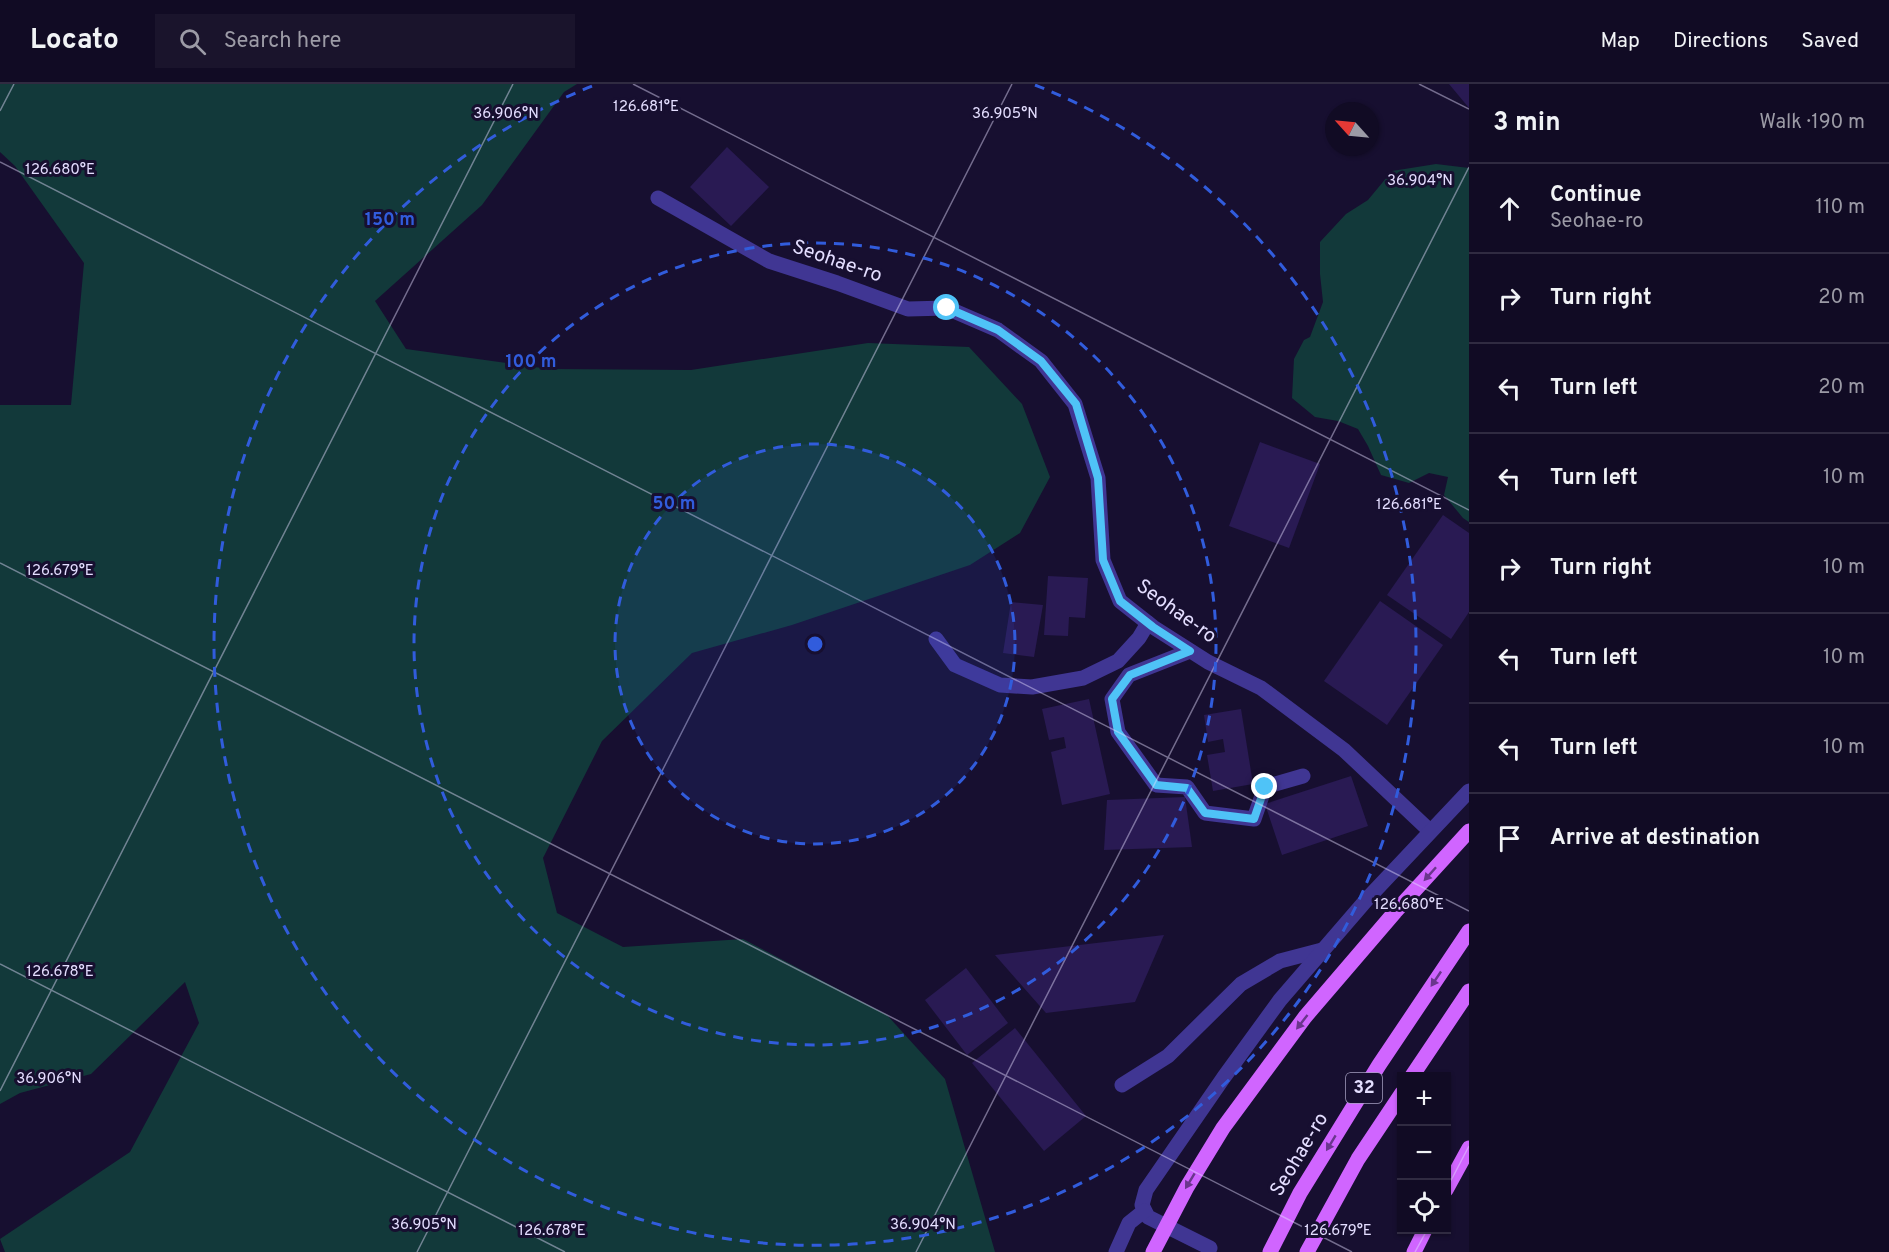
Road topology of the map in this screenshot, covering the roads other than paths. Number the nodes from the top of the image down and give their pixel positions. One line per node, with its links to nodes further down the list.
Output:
1 (658, 198): 2 (street, Seohae-ro)
2 (1148, 623): 3 (street); 4 (street, Seohae-ro)
3 (936, 639)
4 (1190, 651): 5 (street); 7 (street, Seohae-ro)
5 (1303, 776)
6 (1469, 791): 7 (street)
7 (1430, 831): 10 (street)
8 (1469, 831): 18 (main road, one-way to 18)
9 (1469, 931): 23 (main road, Seohae-ro / 32, one-way to 23)
10 (1322, 950): 13 (street); 17 (street)
11 (1469, 991): 12 (main road)
12 (1415, 1072)
13 (1122, 1085)
14 (1397, 1099): 24 (main road, 32)
15 (1469, 1148): 16 (main road)
16 (1451, 1181)
17 (1144, 1211): 18 (street); 21 (street)
18 (1166, 1226): 20 (street); 22 (main road)
19 (1423, 1234): 25 (main road)
20 (1210, 1248)
21 (1116, 1252)
22 (1153, 1252)
23 (1270, 1252)
24 (1307, 1252)
25 (1414, 1252)

